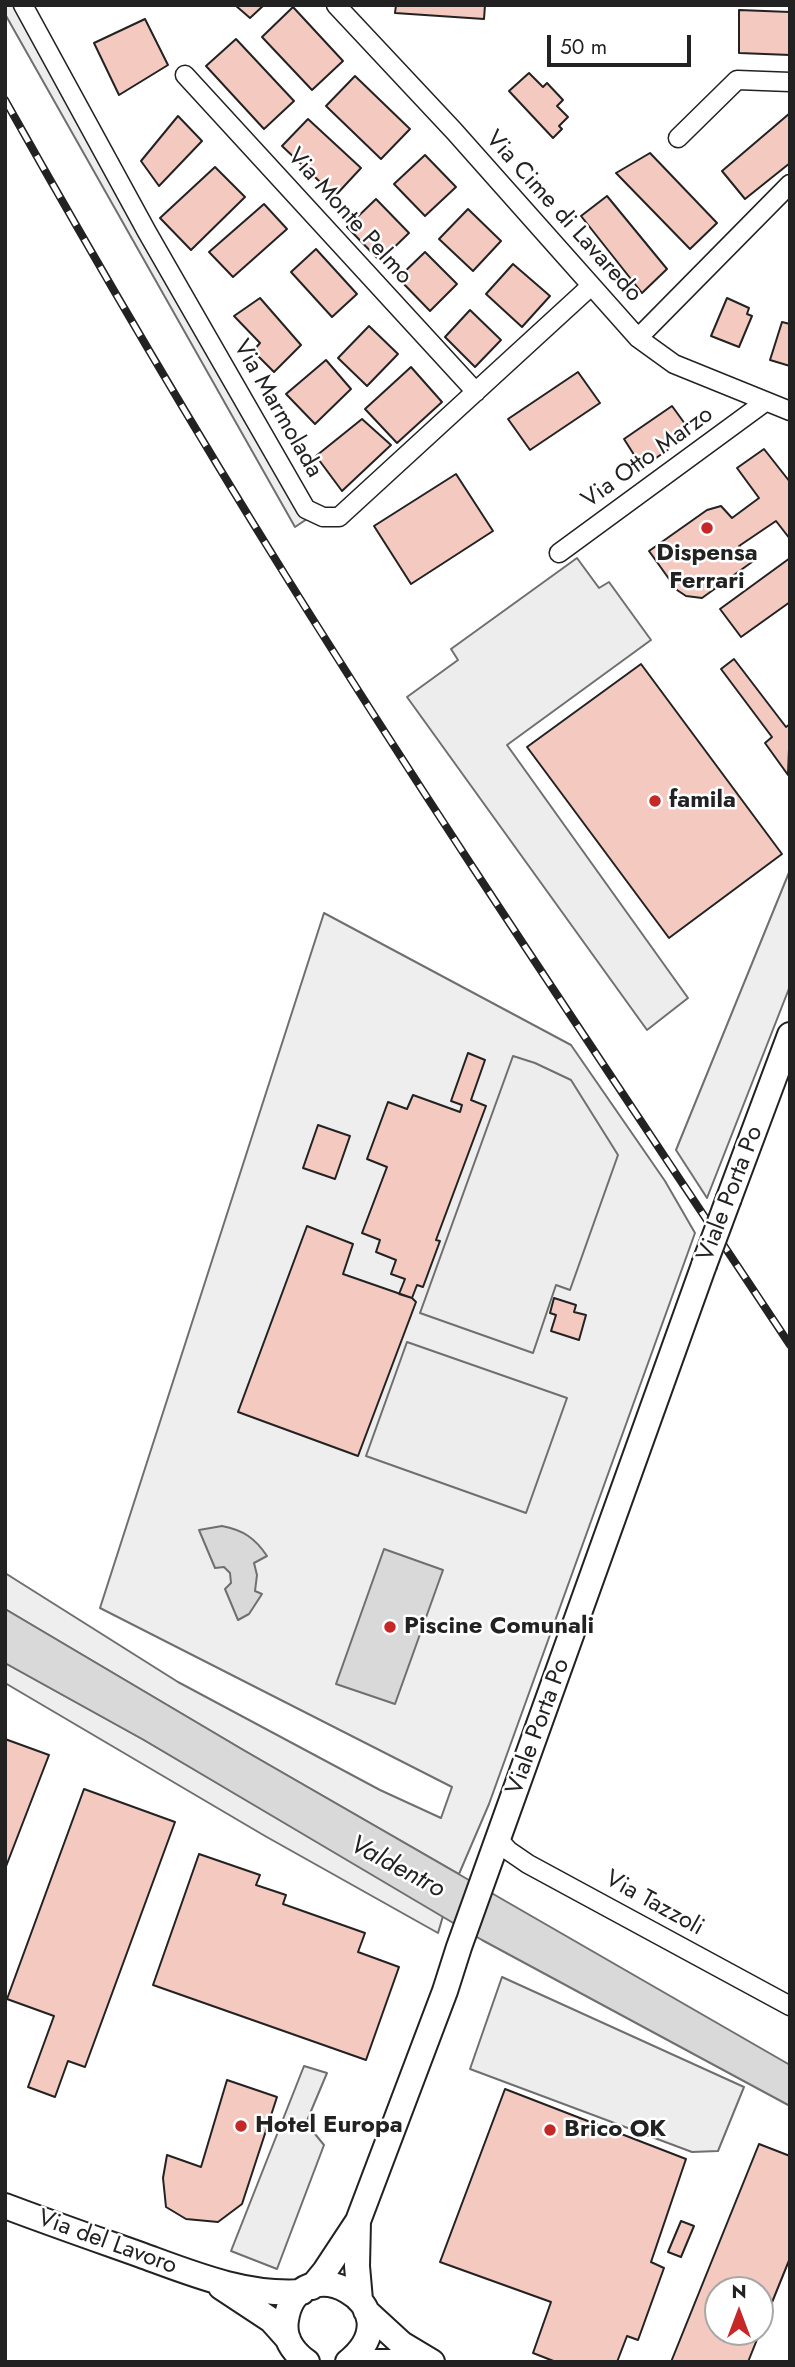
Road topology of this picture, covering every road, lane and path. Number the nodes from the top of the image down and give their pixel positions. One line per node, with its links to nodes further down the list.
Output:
1 (23, 5): 9 (street, Via Marmolada)
2 (336, 5): 7 (street, Via Cime di Lavaredo)
3 (185, 75): 9 (street, Via Monte Pelmo)
4 (790, 82): 5 (street)
5 (678, 138)
6 (790, 184): 8 (street)
7 (591, 286): 8 (street, Via Cime di Lavaredo); 9 (street, Via Marmolada)
8 (638, 338): 10 (street, Via Cime di Lavaredo)
9 (476, 392)
10 (765, 402): 11 (street, Via Cime di Lavaredo); 12 (street, Via Otto Marzo)
11 (790, 411)
12 (559, 553)
13 (790, 1035): 14 (main road, Viale Porta Po, bridge)
14 (499, 1840): 15 (street, Via Tazzoli); 17 (main road, Viale Porta Po)
15 (790, 2007)
16 (5, 2206): 18 (main road, Via del Lavoro)
17 (358, 2221): 19 (main road, Viale Porta Po); 20 (main road, Viale Porta Po)
18 (209, 2279): 19 (main road); 21 (main road)
19 (307, 2290): 20 (main road); 21 (main road, Viale Porta Po)
20 (363, 2306): 22 (main road, Viale Porta Po); 24 (main road)
21 (294, 2352)
22 (348, 2362): 23 (main road)
23 (398, 2362)
24 (432, 2362)

